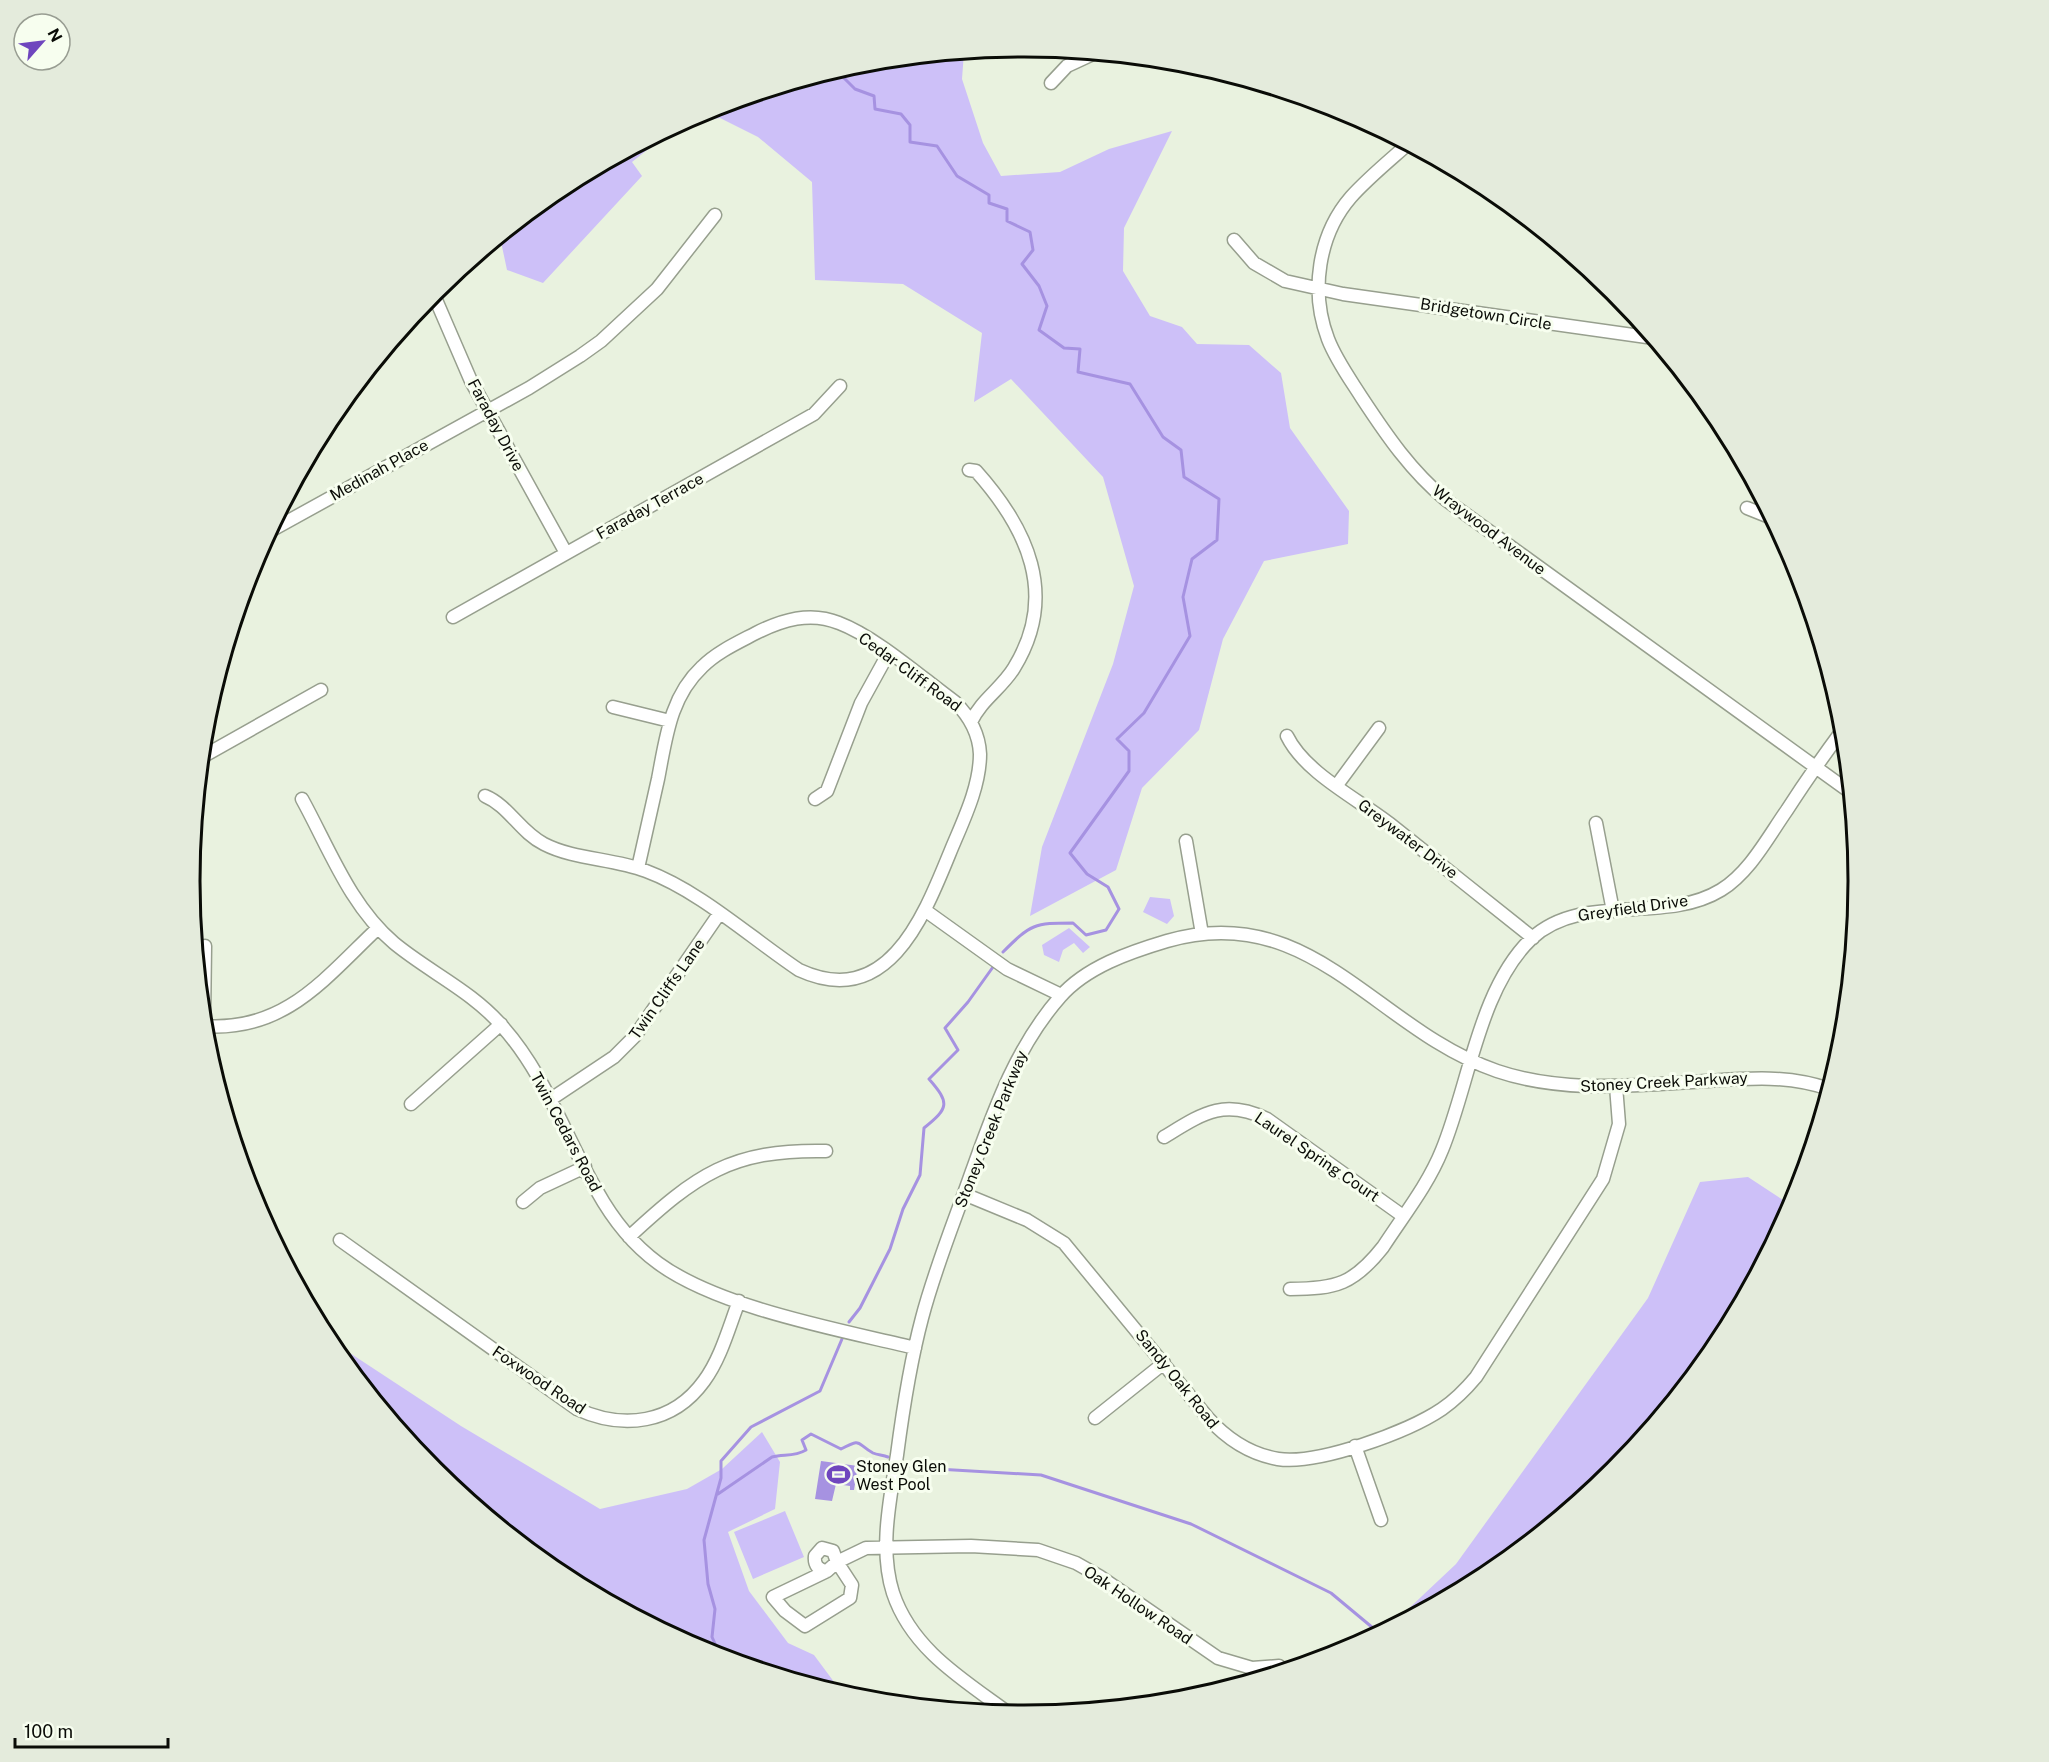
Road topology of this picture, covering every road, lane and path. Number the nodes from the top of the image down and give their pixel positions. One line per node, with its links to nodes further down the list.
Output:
1 (1081, 59): 2 (street)
2 (1051, 83)
3 (1403, 149): 6 (street, Wraywood Avenue)
4 (714, 216): 10 (street, Medinah Place)
5 (1234, 240): 6 (street, Bridgetown Circle)
6 (1318, 288): 8 (street, Bridgetown Circle); 26 (street, Wraywood Avenue)
7 (437, 303): 10 (street, Faraday Drive)
8 (1642, 336)
9 (840, 386): 15 (street, Faraday Terrace)
10 (486, 410): 14 (street, Medinah Place); 15 (street, Faraday Drive)
11 (969, 470): 21 (street)
12 (1747, 508): 13 (street)
13 (1762, 514)
14 (282, 525)
15 (566, 553): 16 (street, Faraday Terrace)
16 (453, 617)
17 (888, 654): 20 (street, Cedar Cliff Road); 21 (street, Cedar Cliff Road); 31 (street)
18 (321, 690): 25 (street)
19 (613, 707): 20 (street)
20 (670, 721): 34 (street, Cedar Cliff Road)
21 (971, 722): 35 (street, Cedar Cliff Road)
22 (1379, 728): 27 (street)
23 (1287, 736): 27 (street, Greywater Drive)
24 (1836, 739): 26 (street, Greyfield Drive)
25 (211, 752)
26 (1816, 767): 28 (street, Wraywood Avenue); 36 (street, Greyfield Drive)
27 (1337, 785): 40 (street, Greywater Drive)
28 (1842, 786)
29 (484, 796): 34 (street, Cedar Cliff Road)
30 (302, 799): 38 (street, Twin Cedars Road)
31 (815, 799)
32 (1596, 823): 36 (street)
33 (1186, 841): 39 (street)
34 (638, 868): 37 (street, Cedar Cliff Road)
35 (926, 910): 37 (street, Cedar Cliff Road); 43 (street)
36 (1614, 911): 40 (street, Greyfield Drive)
37 (718, 914): 49 (street, Twin Cliffs Lane)
38 (378, 928): 44 (street, Twin Cedars Road); 45 (street)
39 (1202, 934): 43 (street, Stoney Creek Parkway); 46 (street, Stoney Creek Parkway)
40 (1533, 938): 46 (street, Greyfield Drive)
41 (205, 946): 42 (street)
42 (205, 960)
43 (1061, 995): 54 (street, Stoney Creek Parkway)
44 (501, 1024): 49 (street, Twin Cedars Road); 50 (street)
45 (214, 1026)
46 (1472, 1061): 47 (street, Stoney Creek Parkway); 56 (street, Greyfield Drive)
47 (1616, 1086): 48 (street, Stoney Creek Parkway); 64 (street, Sandy Oak Road)
48 (1822, 1087)
49 (550, 1098): 53 (street, Twin Cedars Road)
50 (411, 1104)
51 (1164, 1137): 56 (street, Laurel Spring Court)
52 (826, 1151): 57 (street)
53 (585, 1167): 55 (street); 57 (street, Twin Cedars Road)
54 (964, 1194): 61 (street, Stoney Creek Parkway); 62 (street, Sandy Oak Road)
55 (523, 1202)
56 (1403, 1216): 59 (street, Greyfield Drive)
57 (628, 1237): 60 (street, Twin Cedars Road)
58 (340, 1240): 60 (street, Foxwood Road)
59 (1290, 1289)
60 (739, 1301): 61 (street, Twin Cedars Road)
61 (915, 1348): 66 (street, Stoney Creek Parkway)
62 (1164, 1363): 63 (street); 64 (street, Sandy Oak Road)
63 (1095, 1418)
64 (1354, 1446): 65 (street)
65 (1381, 1520)
66 (886, 1549): 67 (street, Oak Hollow Road); 69 (street, Oak Hollow Road); 70 (street, Stoney Creek Parkway)
67 (837, 1562): 68 (street); 68 (street); 68 (street)
68 (827, 1571)
69 (1271, 1667)
70 (997, 1704)

